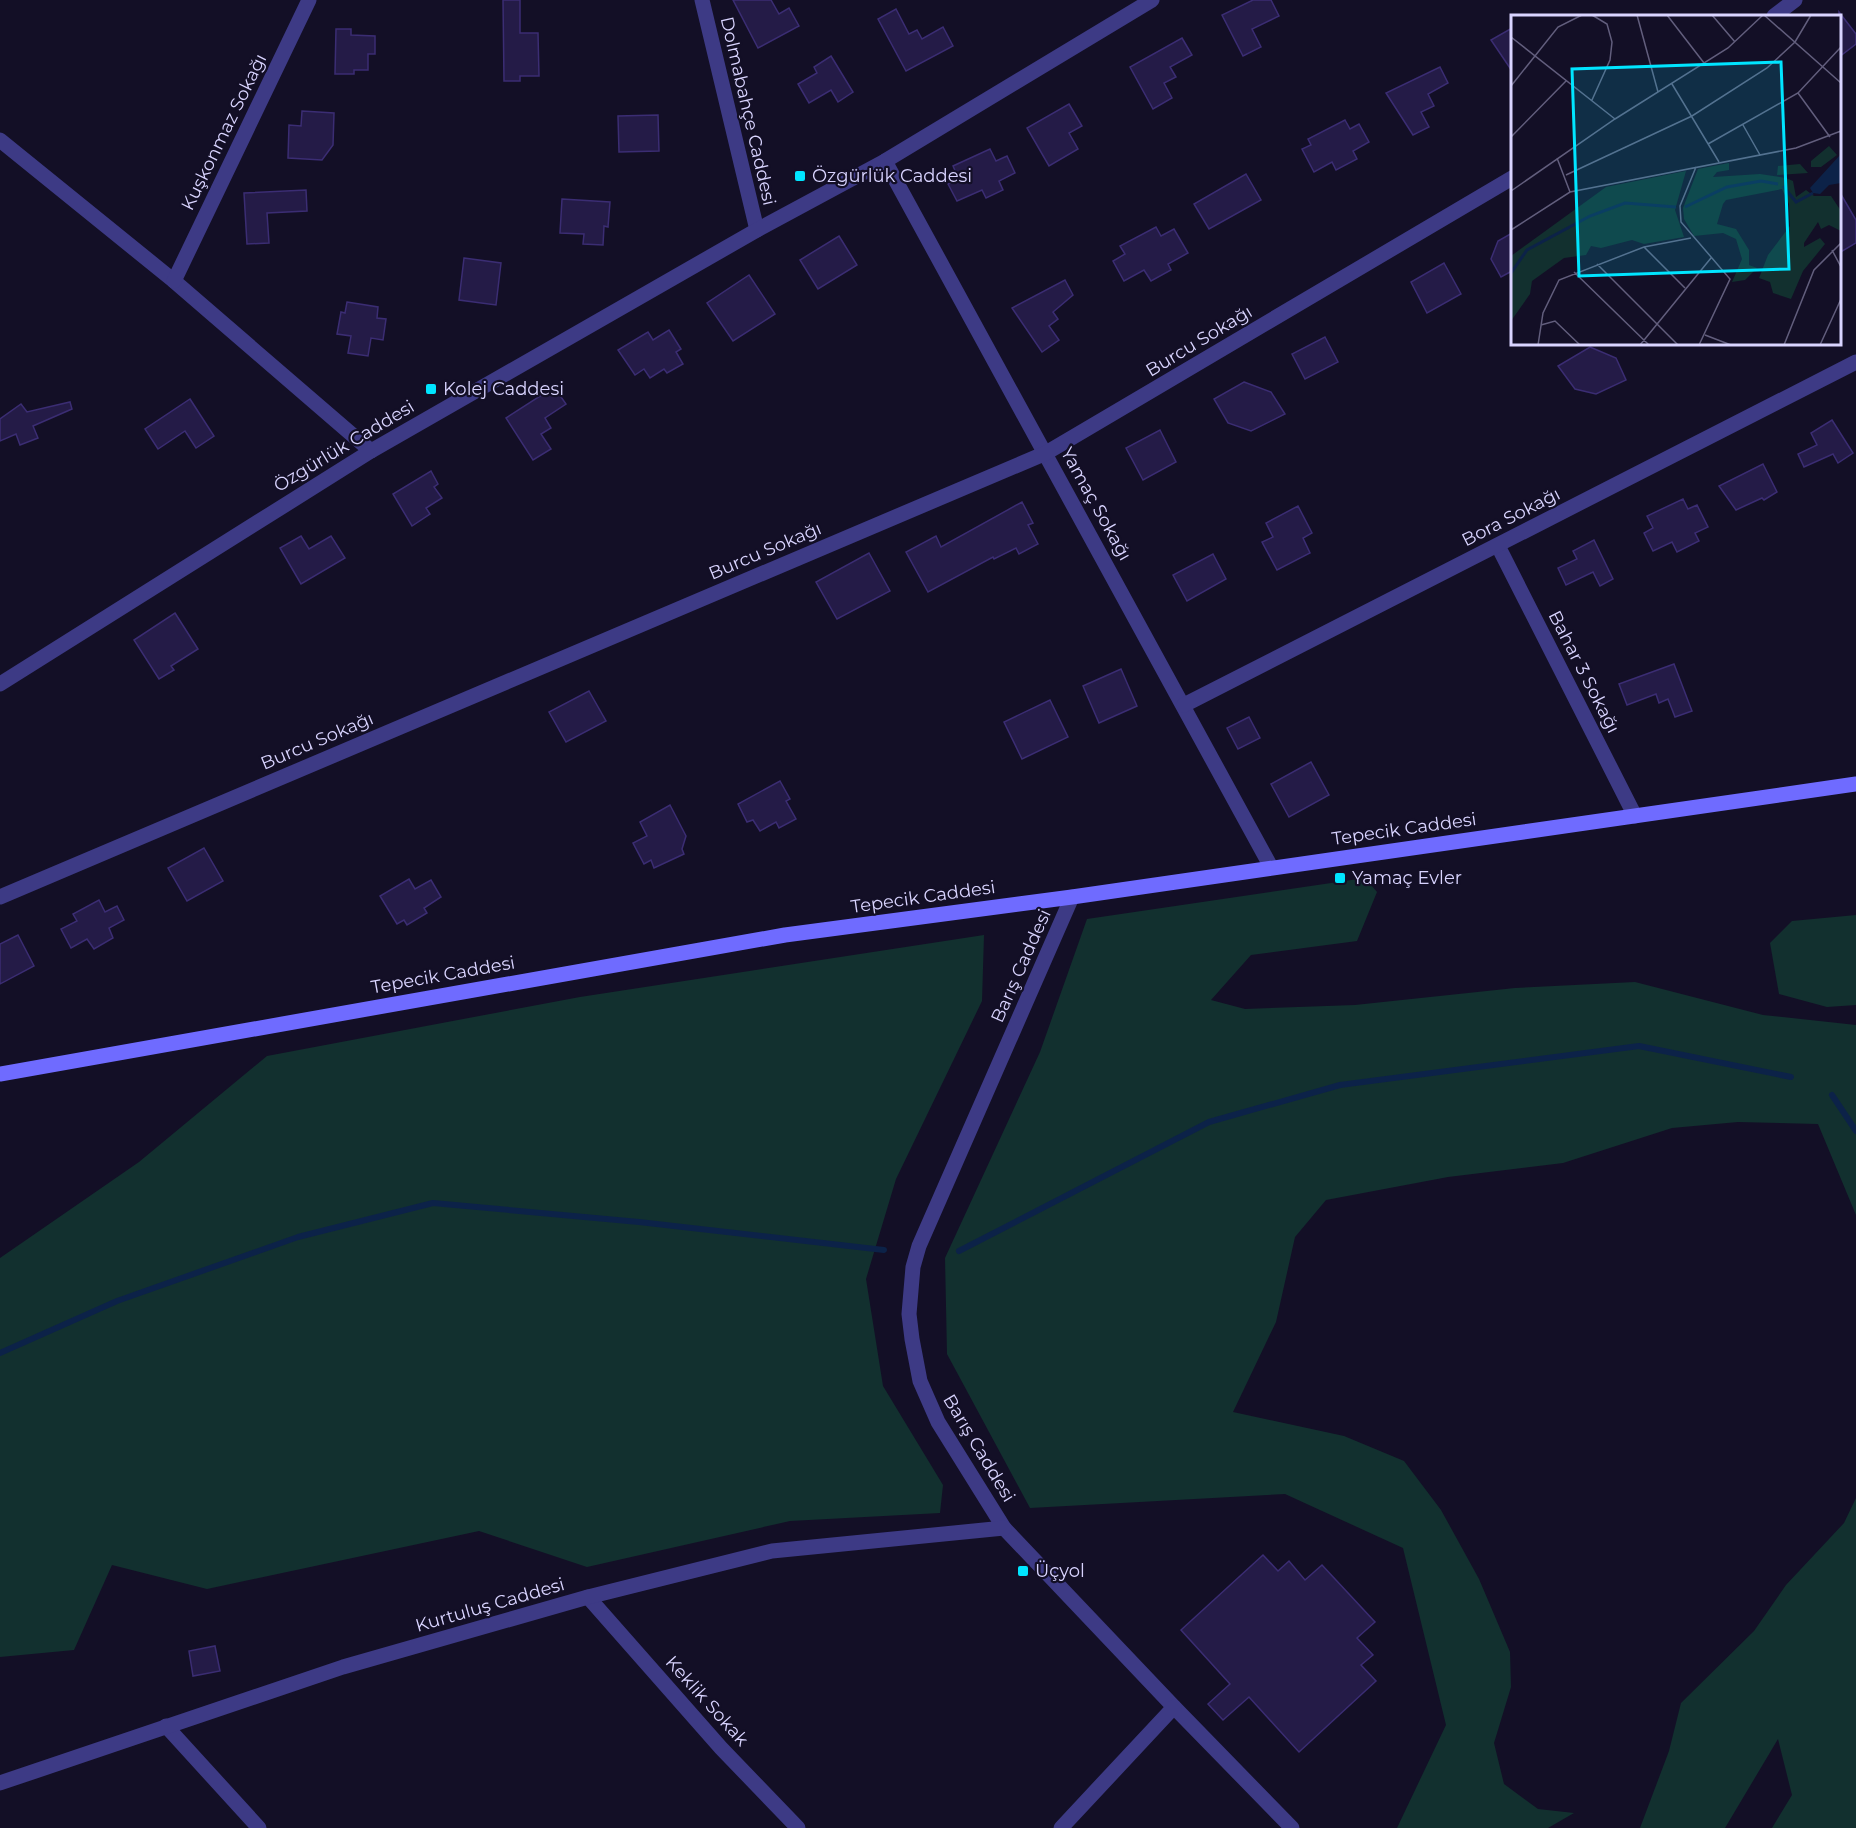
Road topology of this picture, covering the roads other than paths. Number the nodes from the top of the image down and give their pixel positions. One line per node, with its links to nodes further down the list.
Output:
1 (309, 0): 10 (street, Kuşkonmaz Sokağı)
2 (702, 0): 9 (street, Dolmabahçe Caddesi)
3 (1152, 0): 7 (street, Özgürlük Caddesi)
4 (1796, 0): 5 (street)
5 (1775, 15)
6 (0, 140): 10 (street)
7 (885, 161): 9 (street, Özgürlük Caddesi); 13 (street, Yamaç Sokağı)
8 (1511, 179): 13 (street, Burcu Sokağı)
9 (757, 230): 12 (street, Özgürlük Caddesi)
10 (174, 281): 12 (street)
11 (1856, 362): 14 (street, Bora Sokağı)
12 (371, 451): 15 (street, Özgürlük Caddesi)
13 (1046, 453): 16 (street, Yamaç Sokağı); 20 (street, Burcu Sokağı)
14 (1498, 546): 16 (street, Bora Sokağı); 18 (street, Bahar 3 Sokağı)
15 (0, 684)
16 (1184, 705): 19 (street, Yamaç Sokağı)
17 (1856, 784): 18 (street, Tepecik Caddesi)
18 (1635, 816): 19 (street, Tepecik Caddesi)
19 (1271, 867): 21 (street, Tepecik Caddesi)
20 (0, 897)
21 (1072, 897): 22 (street, Tepecik Caddesi); 23 (street, Barış Caddesi)
22 (0, 1074)
23 (1004, 1528): 24 (street, Kurtuluş Caddesi); 25 (street, Barış Caddesi)
24 (588, 1597): 26 (street, Kurtuluş Caddesi); 29 (street, Keklik Sokak)
25 (1174, 1707): 30 (street); 31 (street, Barış Caddesi)
26 (166, 1726): 27 (street, Kurtuluş Caddesi); 28 (street)
27 (0, 1783)
28 (259, 1828)
29 (798, 1828)
30 (1061, 1828)
31 (1292, 1828)

